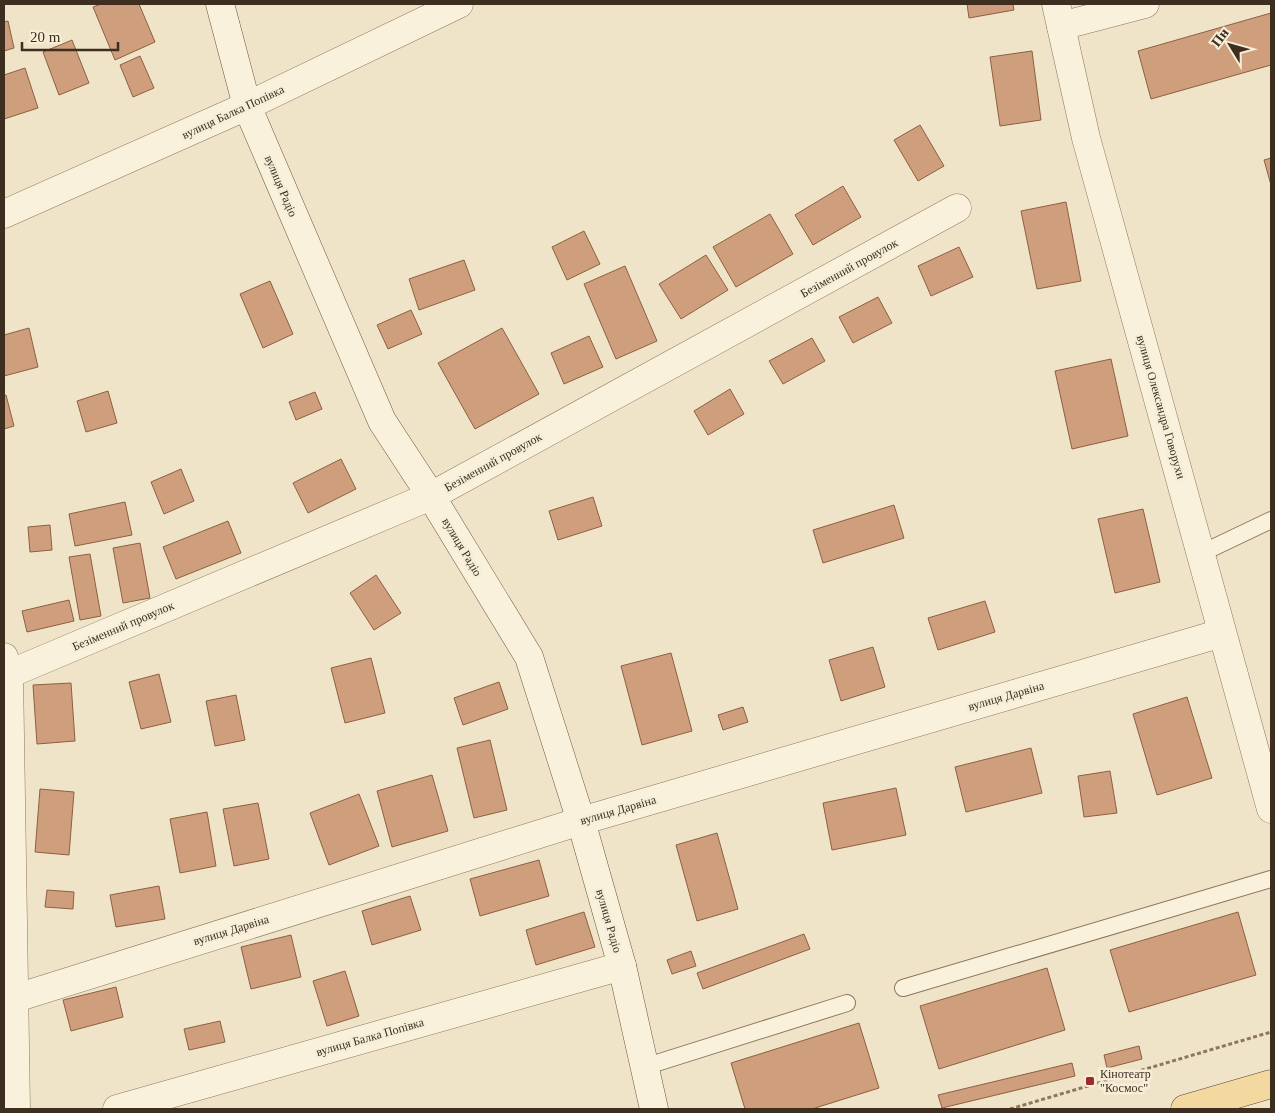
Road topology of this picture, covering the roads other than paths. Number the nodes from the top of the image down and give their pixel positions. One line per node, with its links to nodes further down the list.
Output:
1 (220, 4): 5 (street, вулиця Радіо)
2 (459, 4): 5 (street, вулиця Балка Попівка)
3 (1144, 4): 4 (street)
4 (1058, 15): 10 (street, вулиця Олександра Говорухи)
5 (247, 106): 7 (street, вулиця Балка Попівка); 8 (street, вулиця Радіо)
6 (957, 208): 8 (street, Безіменний провулок)
7 (4, 214)
8 (431, 496): 12 (street, Безіменний провулок); 14 (street, вулиця Радіо)
9 (1271, 520): 10 (lane)
10 (1202, 553): 11 (street, вулиця Олександра Говорухи)
11 (1222, 633): 13 (street, вулиця Олександра Говорухи); 14 (street, вулиця Дарвіна)
12 (7, 665): 18 (street)
13 (1271, 809)
14 (581, 821): 16 (street, вулиця Радіо); 18 (street, вулиця Дарвіна)
15 (1271, 879): 17 (lane)
16 (622, 966): 20 (street, вулиця Радіо); 23 (street, вулиця Балка Попівка)
17 (903, 988)
18 (16, 998): 22 (street)
19 (847, 1003): 20 (lane)
20 (644, 1067): 24 (street, вулиця Радіо)
21 (1271, 1084): 25 (main road)
22 (16, 1109)
23 (117, 1109)
24 (654, 1109)
25 (1191, 1109)

